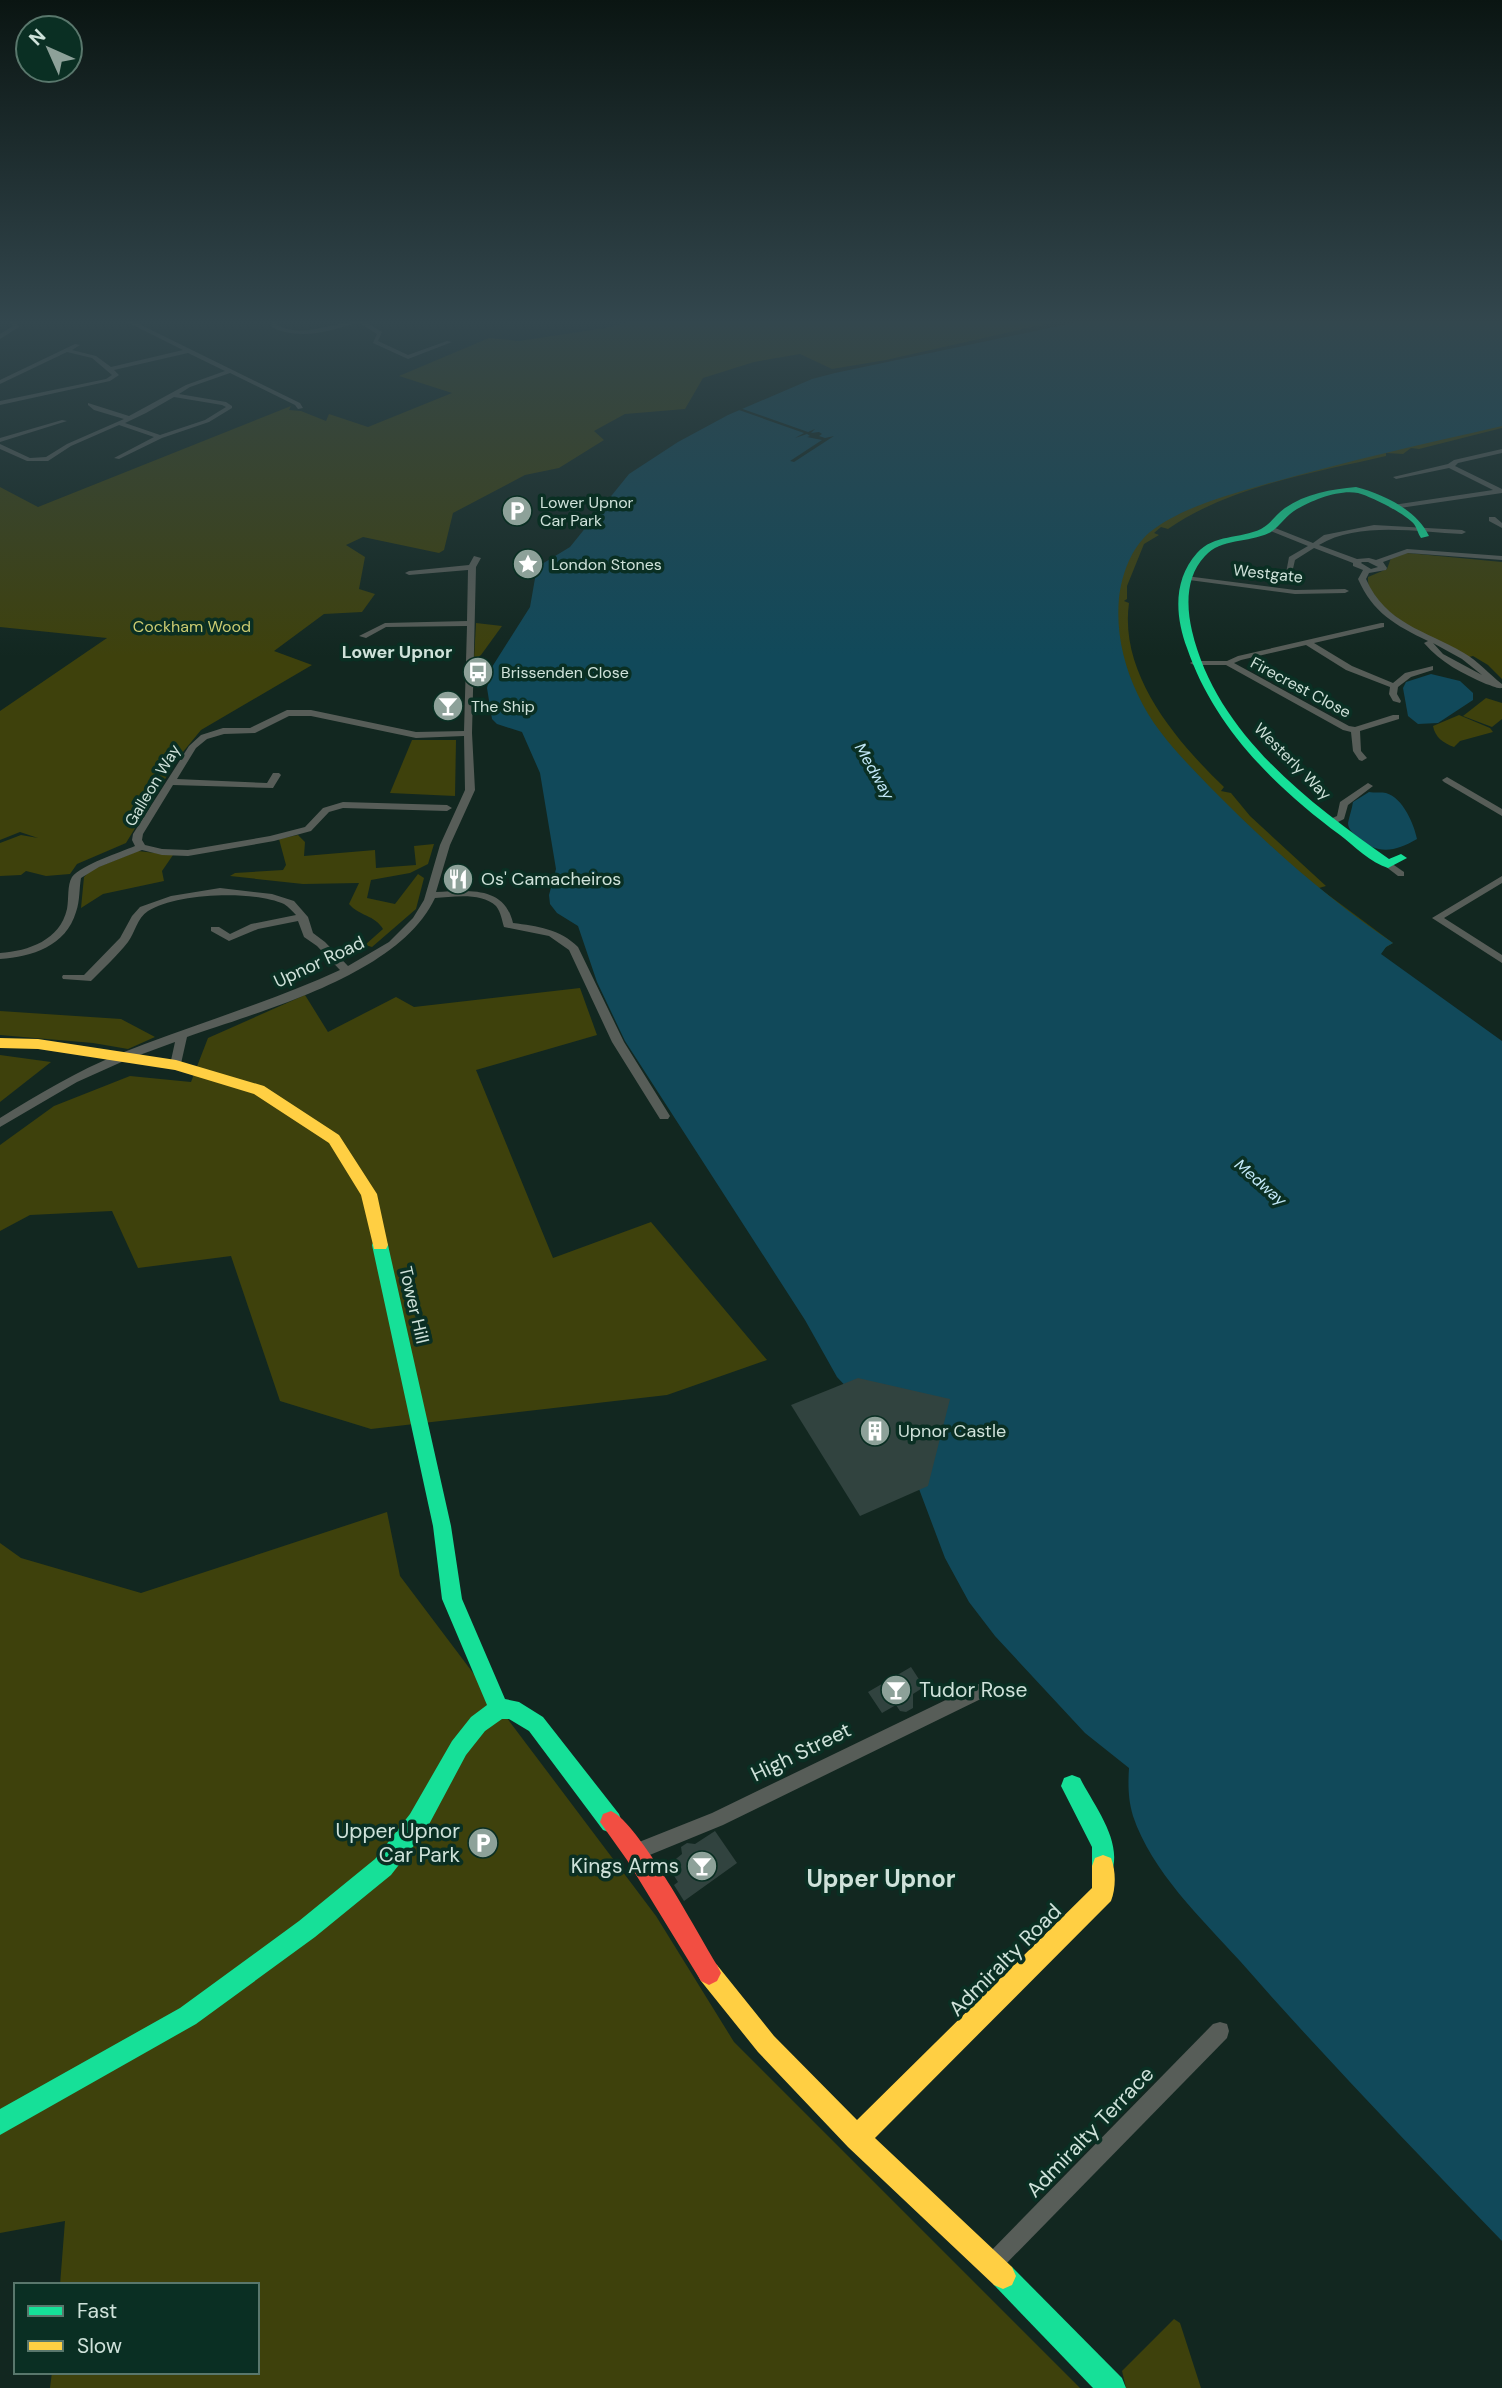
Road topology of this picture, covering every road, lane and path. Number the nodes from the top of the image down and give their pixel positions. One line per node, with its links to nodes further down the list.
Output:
1 (23, 433): 6 (street)
2 (97, 433): 7 (street)
3 (149, 433): 5 (street)
4 (170, 433): 5 (street)
5 (160, 437): 9 (street)
6 (0, 440)
7 (0, 446)
8 (1502, 451): 10 (street)
9 (117, 458)
10 (1450, 466): 11 (street); 12 (street)
11 (1396, 477)
12 (1501, 491): 13 (street)
13 (1393, 507): 16 (street); 18 (street)
14 (1492, 519): 15 (street)
15 (1502, 526)
16 (1267, 528): 19 (street); 28 (street)
17 (1462, 532): 18 (street)
18 (1422, 533): 19 (street)
19 (1314, 545): 22 (street); 25 (street)
20 (477, 558): 24 (street, Upnor Road)
21 (1502, 558): 23 (street)
22 (1358, 562): 23 (street); 26 (street)
23 (1377, 562): 26 (street)
24 (472, 567): 27 (street); 30 (street, Upnor Road)
25 (1289, 571)
26 (1366, 571): 38 (street)
27 (409, 573)
28 (1189, 578): 29 (street, Westgate); 34 (street, Westerly Way)
29 (1345, 591)
30 (471, 624): 32 (street); 42 (street, Upnor Road)
31 (1381, 625): 33 (street)
32 (363, 636)
33 (1310, 643): 35 (street); 37 (street)
34 (1194, 663): 35 (street, Firecrest Close); 52 (street, Westerly Way)
35 (1228, 663): 41 (street, Firecrest Close)
36 (1430, 668): 37 (street)
37 (1394, 686): 39 (street)
38 (1500, 686)
39 (1397, 701)
40 (1396, 717): 41 (street, Firecrest Close)
41 (1355, 730): 43 (street, Firecrest Close)
42 (468, 733): 46 (street, Galleon Way); 56 (street, Upnor Road)
43 (1362, 758)
44 (276, 775): 46 (street)
45 (1447, 780): 51 (street)
46 (173, 782): 53 (street, Galleon Way)
47 (1368, 786): 52 (street)
48 (391, 797): 49 (street)
49 (384, 807): 50 (street, Galleon Way); 53 (street, Galleon Way)
50 (447, 808)
51 (1502, 813)
52 (1332, 822): 54 (street, Westerly Way)
53 (141, 847): 59 (street)
54 (1397, 865)
55 (1501, 882): 60 (street)
56 (432, 895): 61 (street, Upnor Road); 69 (street)
57 (303, 917): 58 (street); 61 (street); 63 (street)
58 (215, 929)
59 (0, 956)
60 (1502, 960)
61 (347, 971): 65 (street, Upnor Road)
62 (67, 977): 63 (street)
63 (86, 979): 64 (street)
64 (104, 981)
65 (181, 1035): 67 (street, Upnor Road); 68 (street)
66 (0, 1043): 67 (street, Tower Hill)
67 (122, 1057): 68 (street, Tower Hill); 70 (street, Upnor Road)
68 (176, 1065): 72 (street, Tower Hill)
69 (664, 1116)
70 (0, 1122)
71 (985, 1689): 74 (street, High Street)
72 (499, 1709): 74 (street); 76 (street)
73 (1072, 1786): 77 (street, Admiralty Road)
74 (635, 1852): 77 (street)
75 (1220, 2031): 78 (street, Admiralty Terrace)
76 (0, 2123)
77 (857, 2138): 78 (street)
78 (992, 2265): 79 (street)
79 (1112, 2388)

